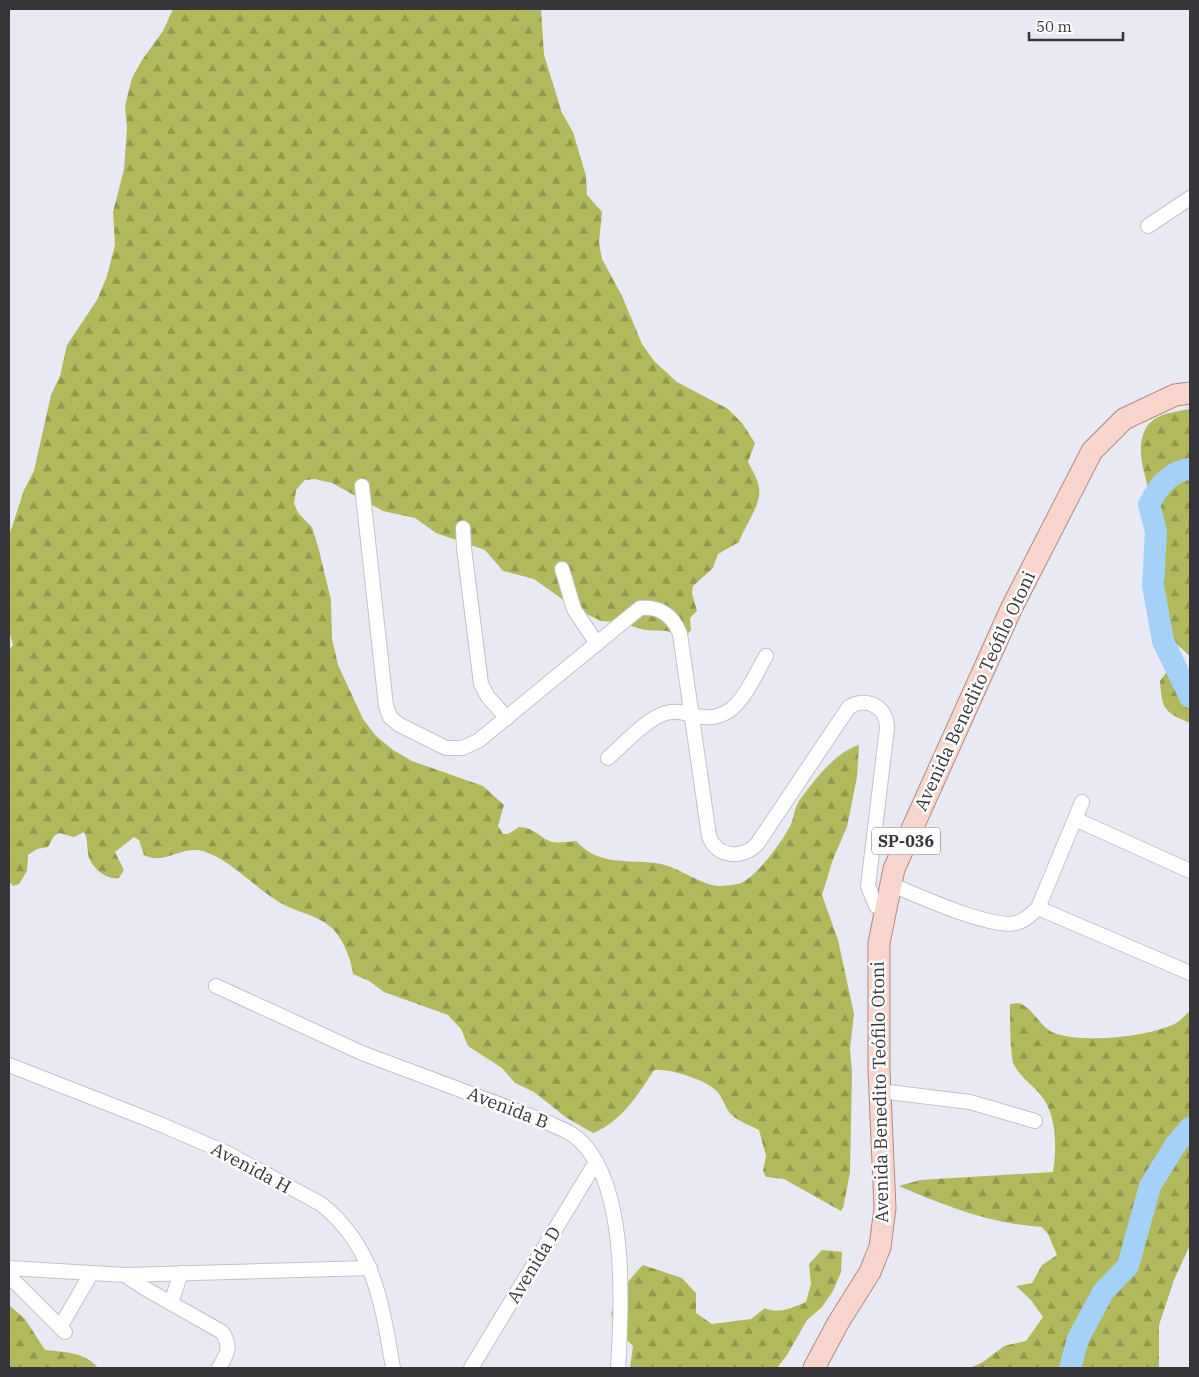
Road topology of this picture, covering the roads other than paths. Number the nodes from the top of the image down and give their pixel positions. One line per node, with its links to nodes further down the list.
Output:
1 (1190, 198): 2 (street)
2 (1148, 226)
3 (1190, 393): 15 (main road, Avenida Benedito Teófilo Otoni / SP-036)
4 (362, 486): 10 (street)
5 (463, 528): 10 (street)
6 (562, 569): 7 (street)
7 (596, 644): 9 (street); 10 (street)
8 (766, 656): 9 (street)
9 (691, 714): 11 (street); 16 (street)
10 (507, 718)
11 (608, 758)
12 (1082, 802): 13 (street)
13 (1075, 819): 14 (street); 17 (street)
14 (1190, 871)
15 (890, 884): 16 (main road, Avenida Benedito Teófilo Otoni / SP-036); 17 (street)
16 (884, 907): 21 (main road, Avenida Benedito Teófilo Otoni / SP-036)
17 (1038, 908): 18 (street)
18 (1190, 973)
19 (216, 986): 23 (street, Avenida B)
20 (9, 1065): 25 (street, Avenida H)
21 (880, 1091): 22 (street); 35 (main road, Avenida Benedito Teófilo Otoni / SP-036)
22 (1034, 1121)
23 (596, 1162): 33 (street, Avenida D); 34 (street, Avenida B)
24 (9, 1268): 27 (street)
25 (370, 1268): 26 (street); 32 (street, Avenida H)
26 (181, 1273): 28 (street); 30 (street)
27 (91, 1274): 28 (street); 29 (street)
28 (125, 1275): 30 (street)
29 (9, 1276)
30 (171, 1303): 31 (street)
31 (219, 1368)
32 (393, 1368)
33 (471, 1368)
34 (618, 1368)
35 (814, 1368)

